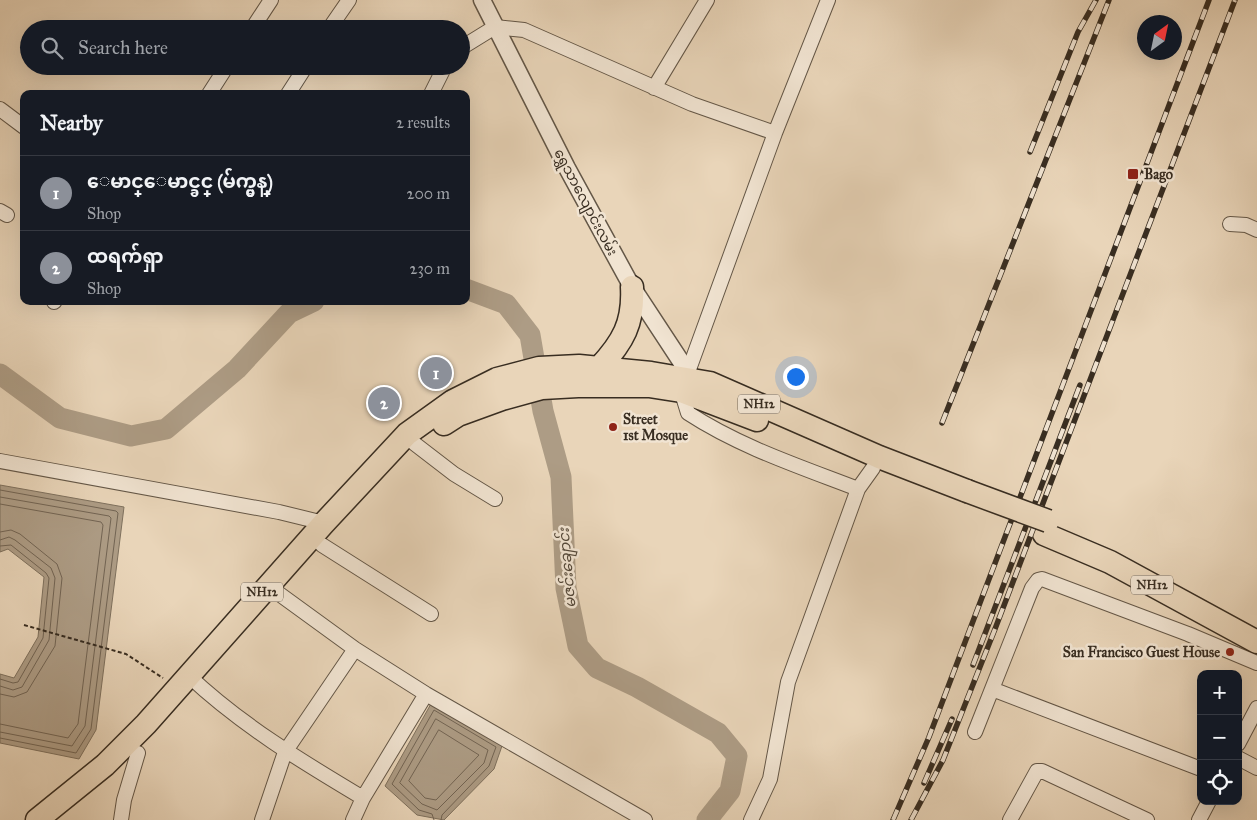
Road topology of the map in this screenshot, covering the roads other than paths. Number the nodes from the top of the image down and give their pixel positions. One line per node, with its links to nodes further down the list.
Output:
1 (271, 0): 6 (street)
2 (349, 0): 7 (street)
3 (482, 0): 8 (street, ရွှေသာလျောင်းလမ်း)
4 (707, 0): 13 (street)
5 (828, 0): 19 (street)
6 (258, 20)
7 (336, 20)
8 (495, 27): 9 (street); 13 (street); 22 (street, ရွှေသာလျောင်းလမ်း)
9 (470, 42)
10 (221, 75): 14 (street)
11 (300, 75): 15 (street)
12 (440, 75): 16 (street)
13 (654, 88): 19 (street)
14 (212, 90)
15 (291, 90)
16 (432, 90)
17 (0, 109): 18 (street)
18 (20, 124)
19 (775, 133): 25 (street)
20 (1230, 224): 21 (street)
21 (1257, 230)
22 (632, 287): 23 (highway); 25 (street, ရွှေသာလျောင်းလမ်း)
23 (599, 368): 24 (highway, NH12); 25 (highway, NH12)
24 (540, 378): 25 (highway, NH12); 26 (highway, NH12)
25 (688, 383): 29 (highway, NH12); 30 (street); 31 (highway, NH12)
26 (500, 389): 27 (highway, NH12); 34 (highway, NH12)
27 (415, 444): 32 (street); 34 (highway, NH12)
28 (0, 461): 34 (street)
29 (873, 468): 30 (street); 31 (highway, NH12)
30 (858, 490): 60 (street)
31 (965, 497): 33 (highway, NH12)
32 (494, 499)
33 (1046, 527): 37 (highway, NH12); 38 (highway, NH12)
34 (323, 534): 35 (highway, NH12); 36 (street); 41 (highway, NH12)
35 (278, 593): 39 (street); 41 (highway, NH12)
36 (430, 614)
37 (1257, 628)
38 (1257, 642)
39 (355, 649): 43 (street); 47 (street)
40 (1257, 664): 42 (street)
41 (188, 682): 47 (street); 48 (highway, NH12); 54 (highway, NH12)
42 (992, 688): 45 (street); 50 (street)
43 (426, 694): 52 (street); 59 (street)
44 (1257, 708): 46 (street)
45 (975, 732)
46 (1242, 736)
47 (285, 752): 52 (street); 57 (street)
48 (138, 753): 55 (highway, NH12); 56 (street)
49 (1242, 760): 51 (street)
50 (1197, 767)
51 (1257, 768)
52 (363, 798): 58 (street)
53 (1207, 805): 63 (street)
54 (37, 820)
55 (60, 820)
56 (121, 820)
57 (262, 820)
58 (352, 820)
59 (645, 820)
60 (752, 820)
61 (1010, 820): 62 (street)
62 (1147, 820)
63 (1199, 820)

